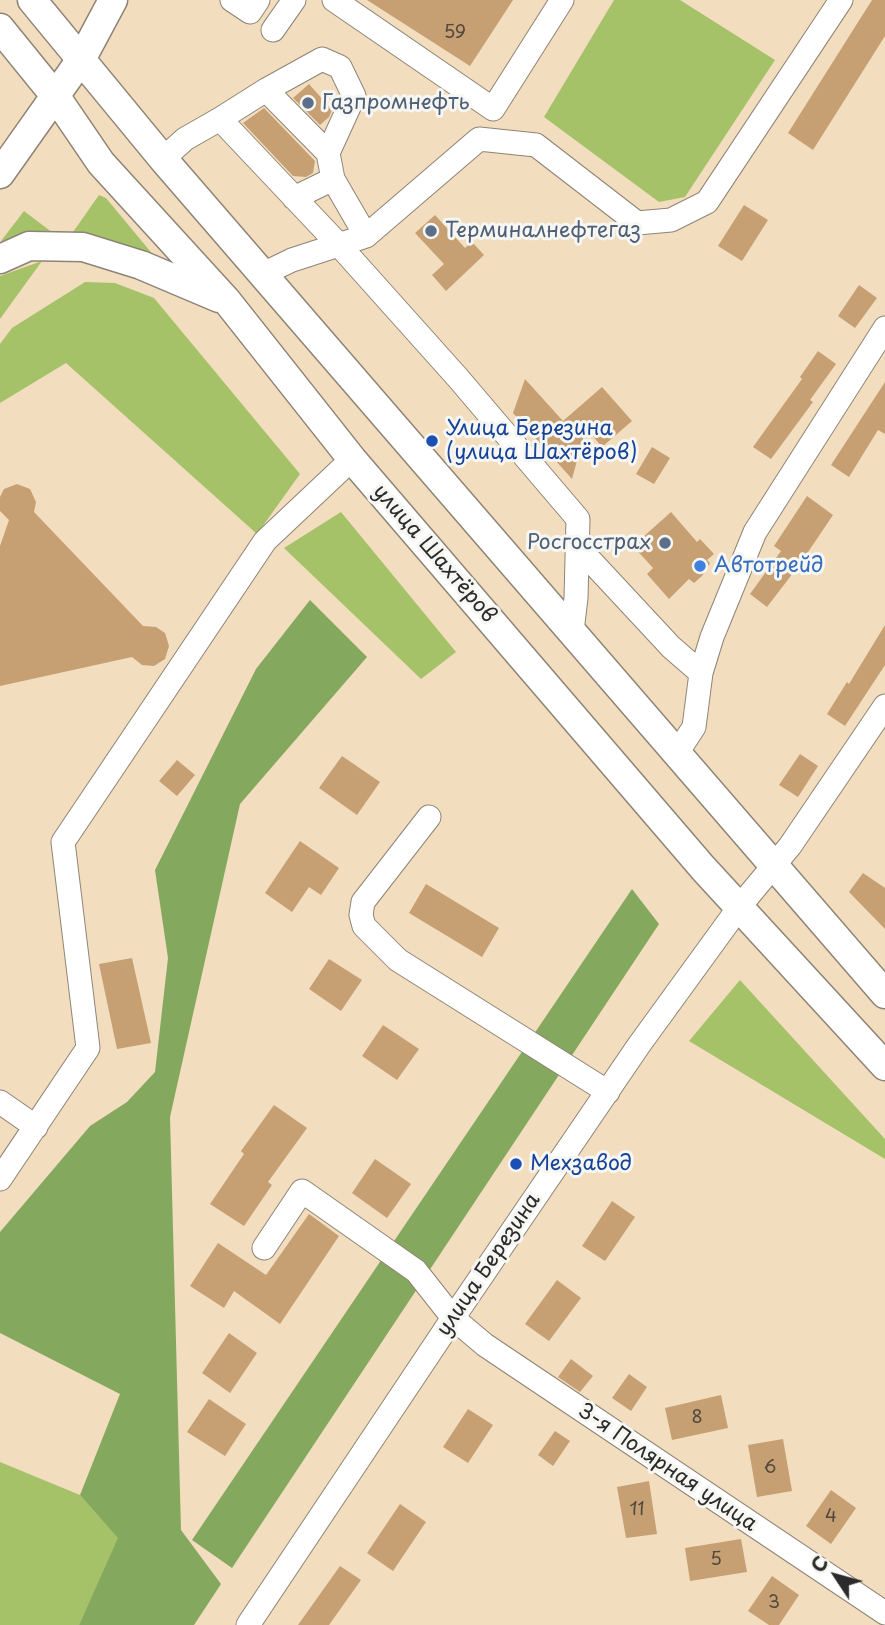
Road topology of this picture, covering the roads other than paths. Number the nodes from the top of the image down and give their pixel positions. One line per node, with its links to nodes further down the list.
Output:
1 (32, 0): 11 (main road)
2 (113, 0): 11 (main road)
3 (232, 0): 4 (street)
4 (258, 0)
5 (293, 0): 10 (street)
6 (334, 0): 14 (street)
7 (562, 0): 14 (street)
8 (835, 2): 16 (street)
9 (0, 28): 13 (main road, улица Шахтёров)
10 (273, 30)
11 (82, 58): 13 (main road); 18 (main road)
12 (266, 90): 15 (street); 17 (street); 17 (street)
13 (56, 97): 19 (main road); 26 (main road, улица Шахтёров)
14 (493, 109): 16 (street)
15 (220, 119): 18 (street); 21 (street)
16 (479, 139): 22 (street)
17 (328, 153): 20 (street)
18 (163, 159): 25 (main road)
19 (0, 174)
20 (333, 179): 21 (street); 22 (street)
21 (294, 198): 23 (street)
22 (366, 236): 23 (street)
23 (339, 245): 25 (street); 29 (street)
24 (0, 259): 26 (main road)
25 (263, 274): 30 (main road)
26 (227, 301): 28 (main road, улица Шахтёров)
27 (885, 328): 31 (street)
28 (352, 459): 36 (main road, улица Шахтёров); 41 (street)
29 (577, 546): 30 (street); 31 (street)
30 (572, 631): 33 (main road)
31 (701, 673): 33 (street)
32 (885, 706): 35 (street, улица Березина)
33 (677, 753): 35 (main road)
34 (429, 817): 39 (street)
35 (774, 866): 36 (street, улица Березина); 37 (main road)
36 (740, 906): 38 (main road, улица Шахтёров); 39 (street, улица Березина)
37 (885, 994)
38 (885, 1066)
39 (608, 1092): 44 (street, улица Березина)
40 (0, 1102): 41 (street)
41 (36, 1127): 42 (street)
42 (0, 1180)
43 (264, 1248): 44 (street, 3-я Полярная улица)
44 (453, 1318): 45 (street, 3-я Полярная улица); 46 (street, улица Березина)
45 (885, 1614)
46 (248, 1625)

